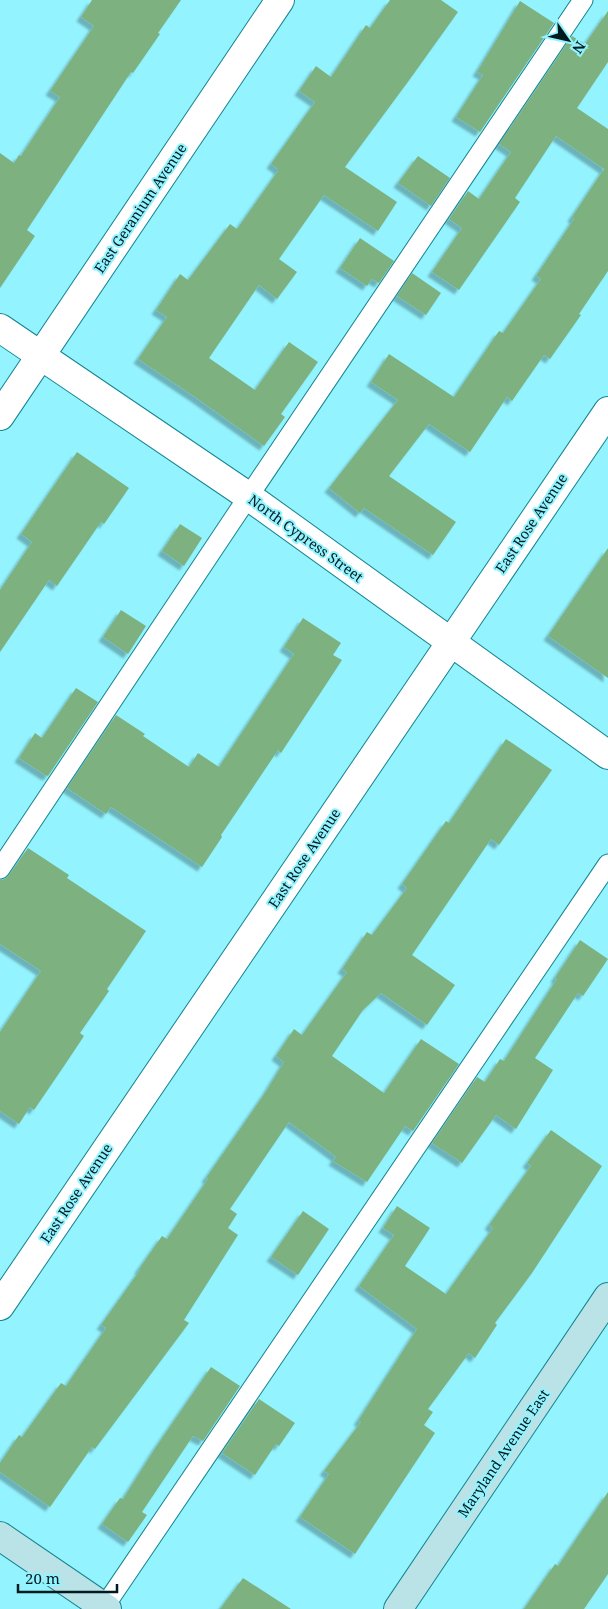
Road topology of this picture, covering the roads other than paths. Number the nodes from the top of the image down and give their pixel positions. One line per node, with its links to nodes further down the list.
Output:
1 (280, 0): 4 (street, East Geranium Avenue)
2 (583, 0): 7 (lane)
3 (0, 328): 4 (street, North Cypress Street)
4 (41, 356): 6 (street, East Geranium Avenue); 7 (street, North Cypress Street)
5 (608, 411): 8 (street, East Rose Avenue)
6 (0, 416)
7 (248, 496): 8 (street, North Cypress Street); 11 (lane)
8 (451, 642): 9 (street, North Cypress Street); 13 (street, East Rose Avenue)
9 (608, 755)
10 (608, 864): 15 (lane)
11 (0, 870)
12 (608, 1297): 16 (main road, Maryland Avenue East)
13 (0, 1306)
14 (0, 1536): 15 (main road)
15 (106, 1608)
16 (398, 1609)

